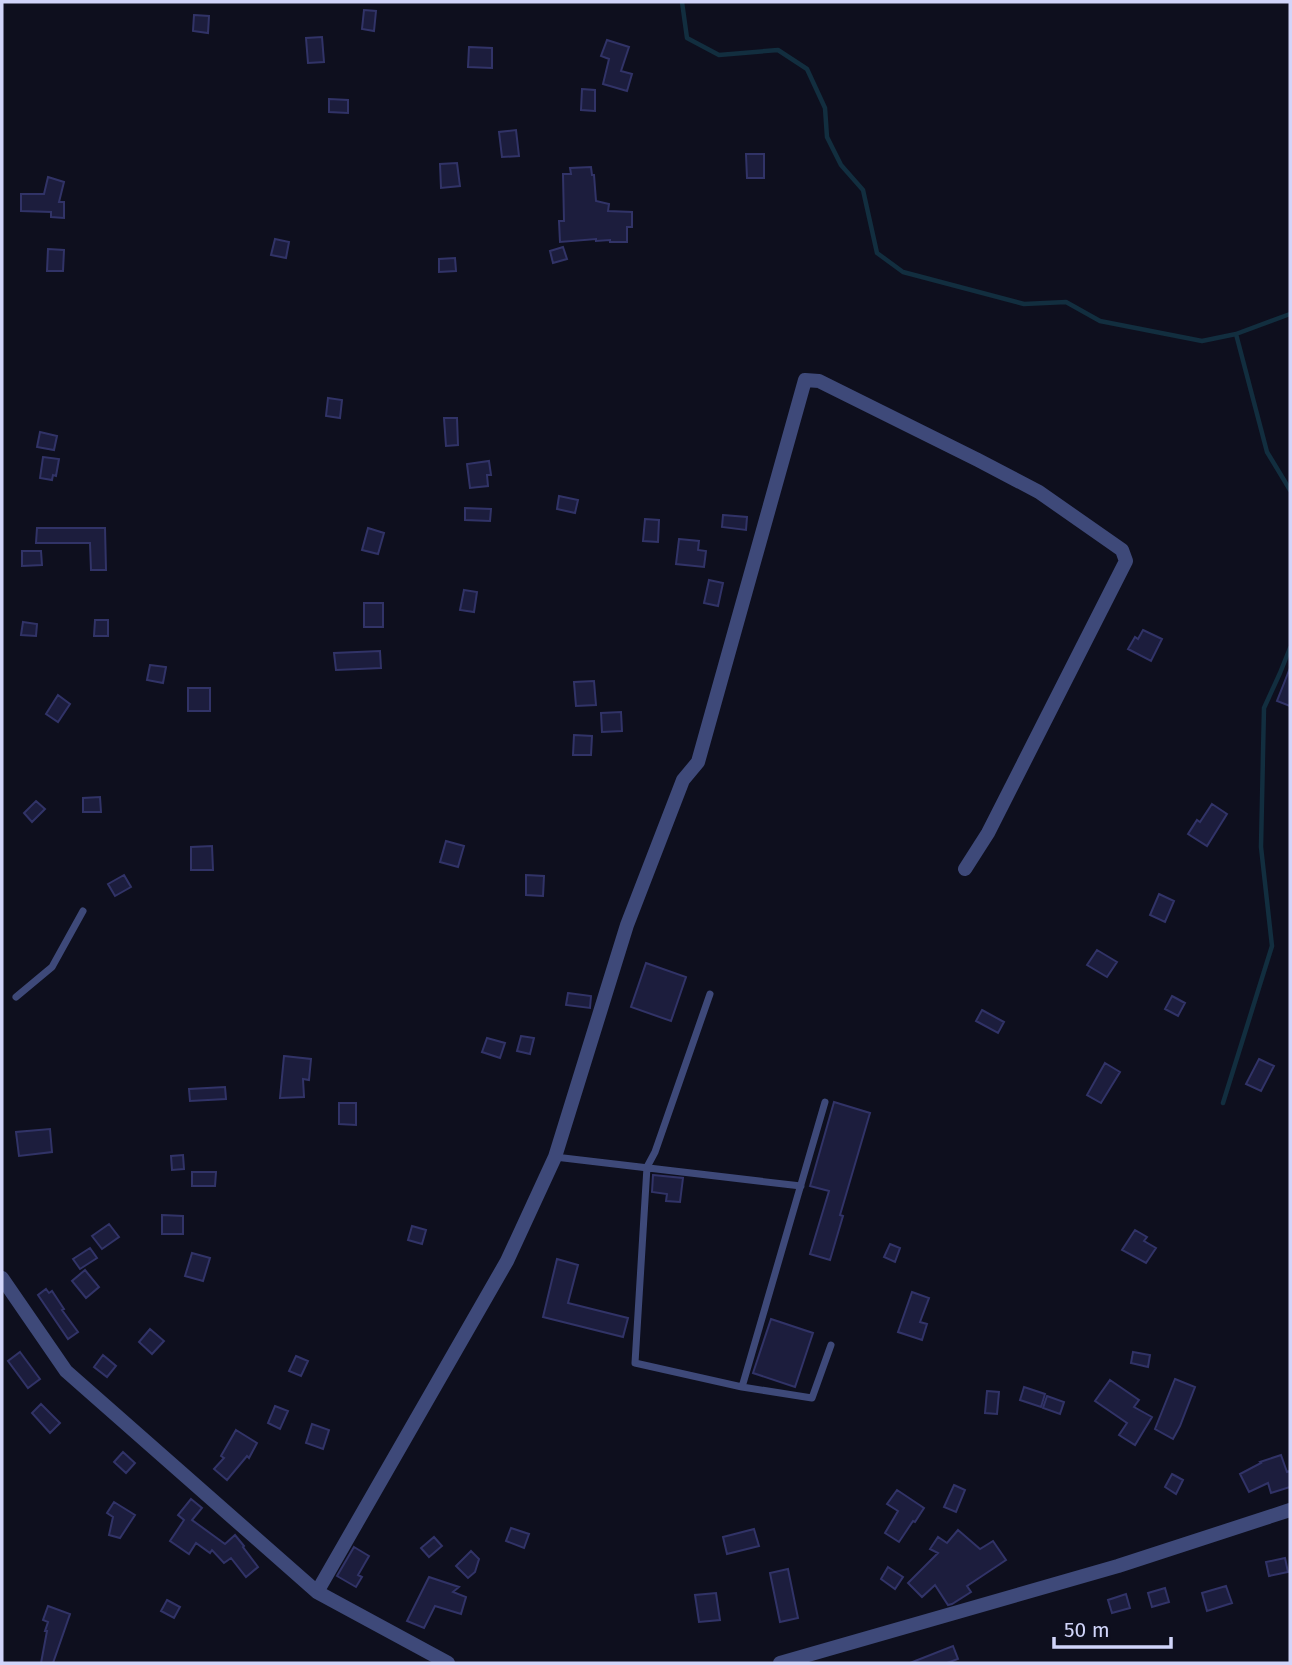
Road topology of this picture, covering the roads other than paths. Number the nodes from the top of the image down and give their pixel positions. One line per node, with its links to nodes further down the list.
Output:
1 (965, 869): 6 (street)
2 (83, 911): 4 (lane)
3 (710, 994): 7 (lane)
4 (16, 997)
5 (825, 1102): 8 (lane)
6 (555, 1157): 7 (lane); 13 (street)
7 (647, 1167): 8 (lane); 11 (lane)
8 (801, 1186): 11 (lane)
9 (2, 1278): 13 (street)
10 (831, 1345): 11 (lane)
11 (742, 1387)
12 (1290, 1510): 15 (street)
13 (317, 1592): 14 (street)
14 (448, 1663)
15 (780, 1663)

